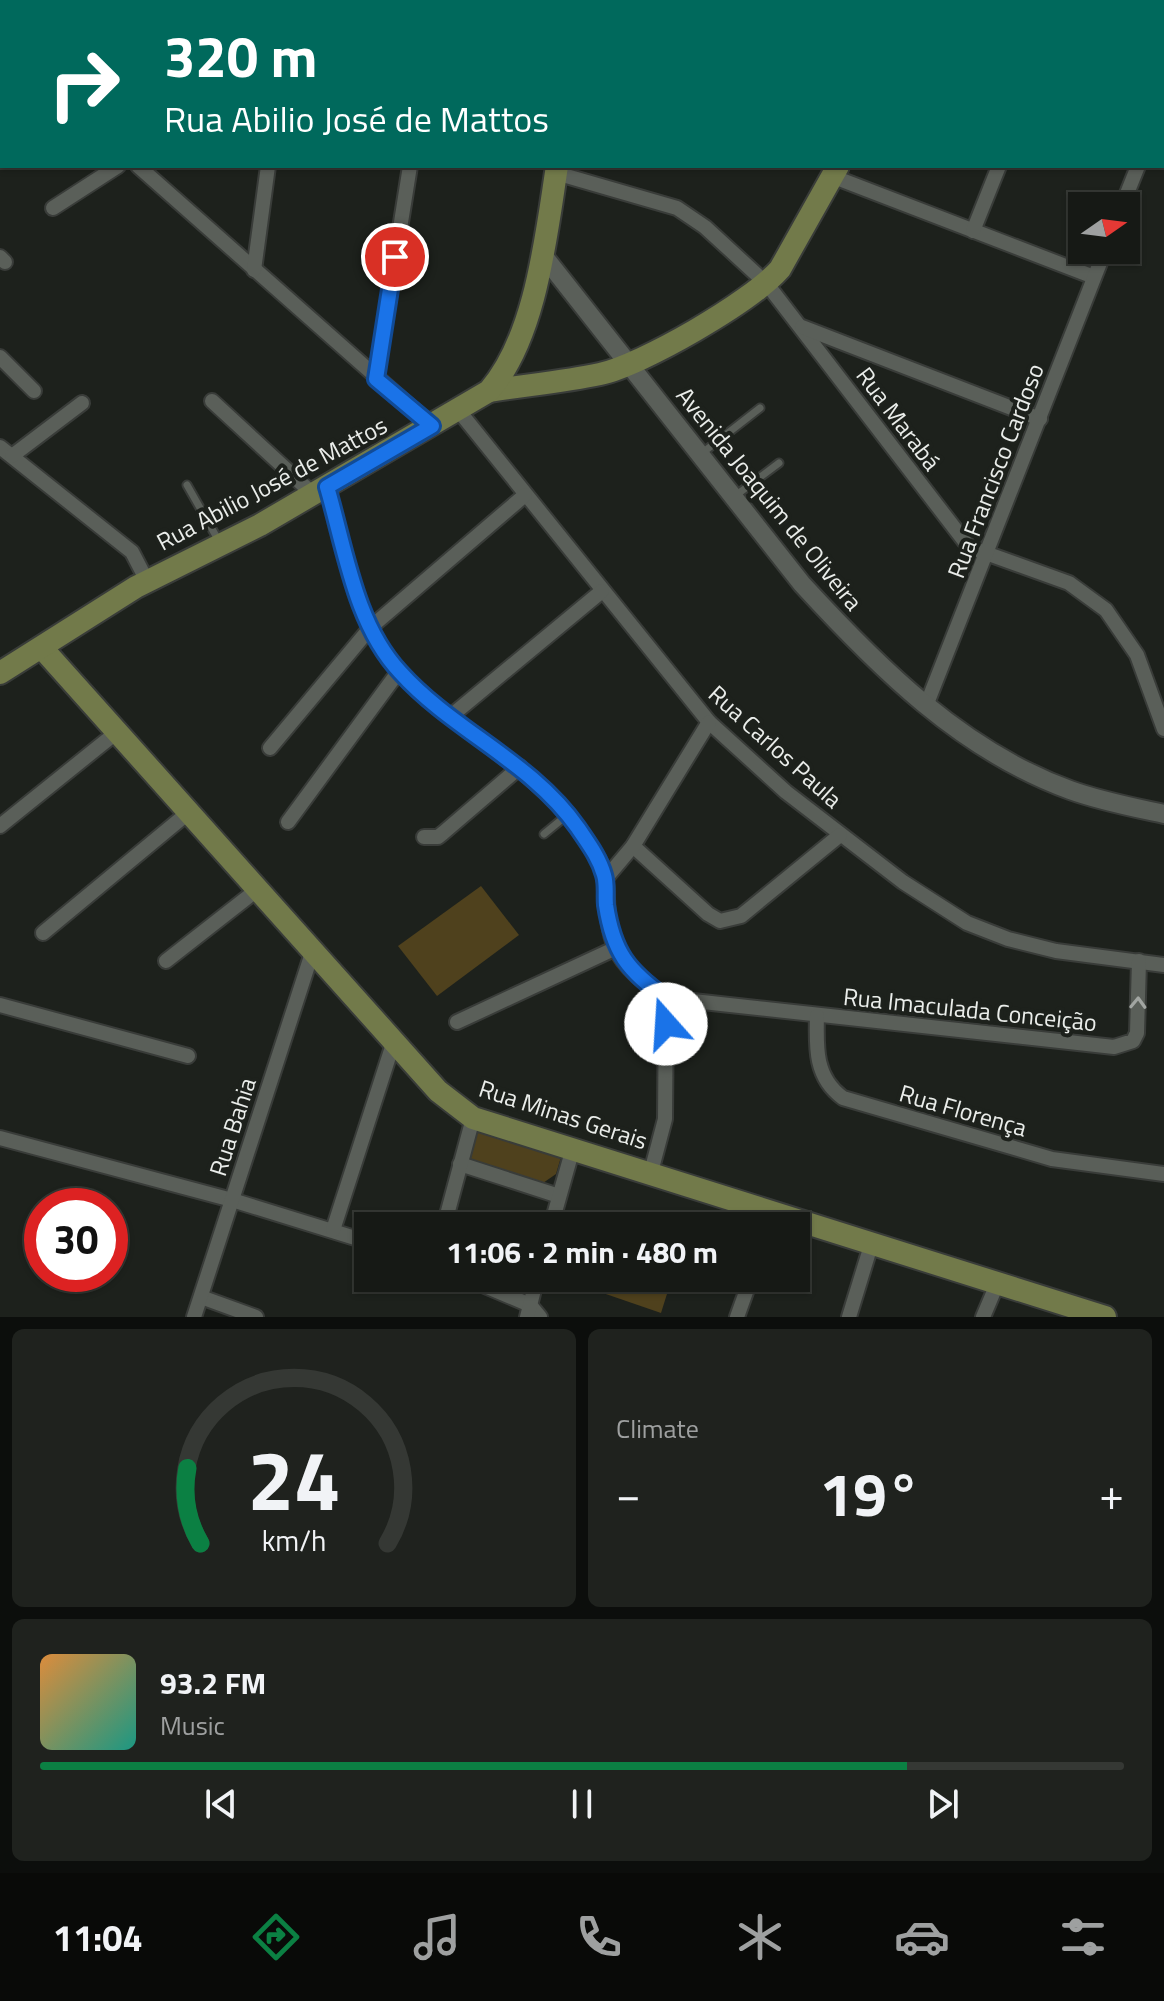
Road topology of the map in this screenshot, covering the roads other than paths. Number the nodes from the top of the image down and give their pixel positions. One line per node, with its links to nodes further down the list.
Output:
1 (115, 168): 10 (street)
2 (140, 168): 14 (street)
3 (268, 168): 14 (street)
4 (410, 168): 20 (street)
5 (998, 168): 11 (street)
6 (1137, 168): 9 (street)
7 (556, 170): 12 (main road, Rua Abilio José de Mattos); 16 (street, Rua Marabá)
8 (836, 172): 11 (street); 16 (main road)
9 (1128, 192)
10 (53, 208)
11 (973, 231): 15 (street)
12 (542, 254): 19 (street, Avenida Joaquim de Oliveira); 22 (main road, Rua Abilio José de Mattos)
13 (1099, 264): 15 (street, Rua Francisco Cardoso)
14 (254, 270): 20 (street)
15 (1094, 277): 27 (street, Rua Francisco Cardoso)
16 (767, 284): 17 (street, Rua Marabá); 19 (main road)
17 (799, 326): 27 (street); 37 (street, Rua Marabá)
18 (0, 357): 21 (street)
19 (629, 364): 22 (main road); 30 (street, Avenida Joaquim de Oliveira)
20 (376, 379): 28 (street)
21 (34, 391)
22 (489, 391): 26 (main road, Rua Abilio José de Mattos)
23 (212, 401): 33 (street)
24 (82, 403): 29 (street)
25 (760, 408): 30 (lane)
26 (459, 411): 28 (main road, Rua Abilio José de Mattos); 34 (street, Rua Carlos Paula)
27 (1040, 419): 37 (street, Rua Francisco Cardoso)
28 (432, 426): 33 (main road, Rua Abilio José de Mattos)
29 (6, 451): 38 (street)
30 (699, 455): 35 (street, Avenida Joaquim de Oliveira)
31 (779, 463): 35 (lane)
32 (187, 485): 36 (lane)
33 (321, 491): 36 (main road, Rua Abilio José de Mattos); 40 (street)
34 (525, 495): 39 (street, Rua Carlos Paula); 40 (street)
35 (733, 497): 44 (street, Avenida Joaquim de Oliveira)
36 (221, 545): 38 (main road, Rua Abilio José de Mattos)
37 (988, 556): 44 (street, Rua Francisco Cardoso); 47 (street, Rua Marabá)
38 (147, 581): 41 (main road, Rua Abilio José de Mattos)
39 (602, 591): 45 (street); 46 (street, Rua Carlos Paula)
40 (371, 627): 42 (street); 49 (street)
41 (42, 648): 43 (main road, Rua Abilio José de Mattos); 48 (main road, Rua Minas Gerais)
42 (399, 671): 45 (street); 54 (street)
43 (0, 673)
44 (926, 706): 53 (street, Avenida Joaquim de Oliveira)
45 (451, 716): 50 (street)
46 (709, 722): 57 (street, Rua Carlos Paula); 59 (street)
47 (1164, 729)
48 (117, 732): 51 (main road, Rua Minas Gerais); 55 (street)
49 (270, 748)
50 (520, 767): 52 (street); 58 (street)
51 (189, 812): 61 (main road, Rua Minas Gerais); 62 (street)
52 (568, 814): 56 (lane); 60 (street)
53 (1164, 814)
54 (288, 822)
55 (0, 826)
56 (544, 834)
57 (840, 835): 59 (street); 66 (street, Rua Carlos Paula)
58 (424, 837)
59 (633, 846): 60 (street)
60 (606, 878): 63 (street)
61 (258, 889): 64 (main road, Rua Minas Gerais); 65 (street)
62 (43, 933)
63 (616, 948): 68 (street); 71 (street)
64 (313, 950): 72 (main road, Rua Minas Gerais); 81 (street, Rua Bahia)
65 (166, 961)
66 (1139, 961): 67 (street, Rua Carlos Paula); 70 (street, Rua Imaculada Conceição, one-way to 66)
67 (1164, 965)
68 (666, 998): 70 (street); 78 (street)
69 (0, 1005): 73 (street)
70 (817, 1016): 79 (street, Rua Florença)
71 (457, 1022)
72 (394, 1041): 74 (main road, Rua Minas Gerais); 86 (street)
73 (188, 1056)
74 (473, 1118): 76 (main road, Rua Minas Gerais); 77 (street)
75 (0, 1138): 81 (street)
76 (573, 1148): 78 (main road, Rua Minas Gerais); 80 (street)
77 (460, 1164): 80 (street); 82 (street)
78 (651, 1172): 84 (main road, Rua Minas Gerais)
79 (1164, 1174)
80 (559, 1196): 83 (street)
81 (232, 1200): 86 (street); 93 (street, Rua Bahia)
82 (448, 1212)
83 (555, 1212)
84 (752, 1212)
85 (810, 1228): 88 (main road, Rua Minas Gerais)
86 (333, 1230): 87 (street)
87 (354, 1237)
88 (872, 1242): 89 (main road, Rua Minas Gerais); 98 (street)
89 (997, 1284): 99 (street); 100 (main road, Rua Minas Gerais)
90 (492, 1292): 94 (street)
91 (535, 1292): 94 (street)
92 (746, 1292): 97 (street)
93 (201, 1297): 95 (street, Rua Bahia); 96 (street)
94 (532, 1313)
95 (194, 1317)
96 (256, 1317)
97 (737, 1317)
98 (849, 1317)
99 (983, 1317)
100 (1103, 1317)

